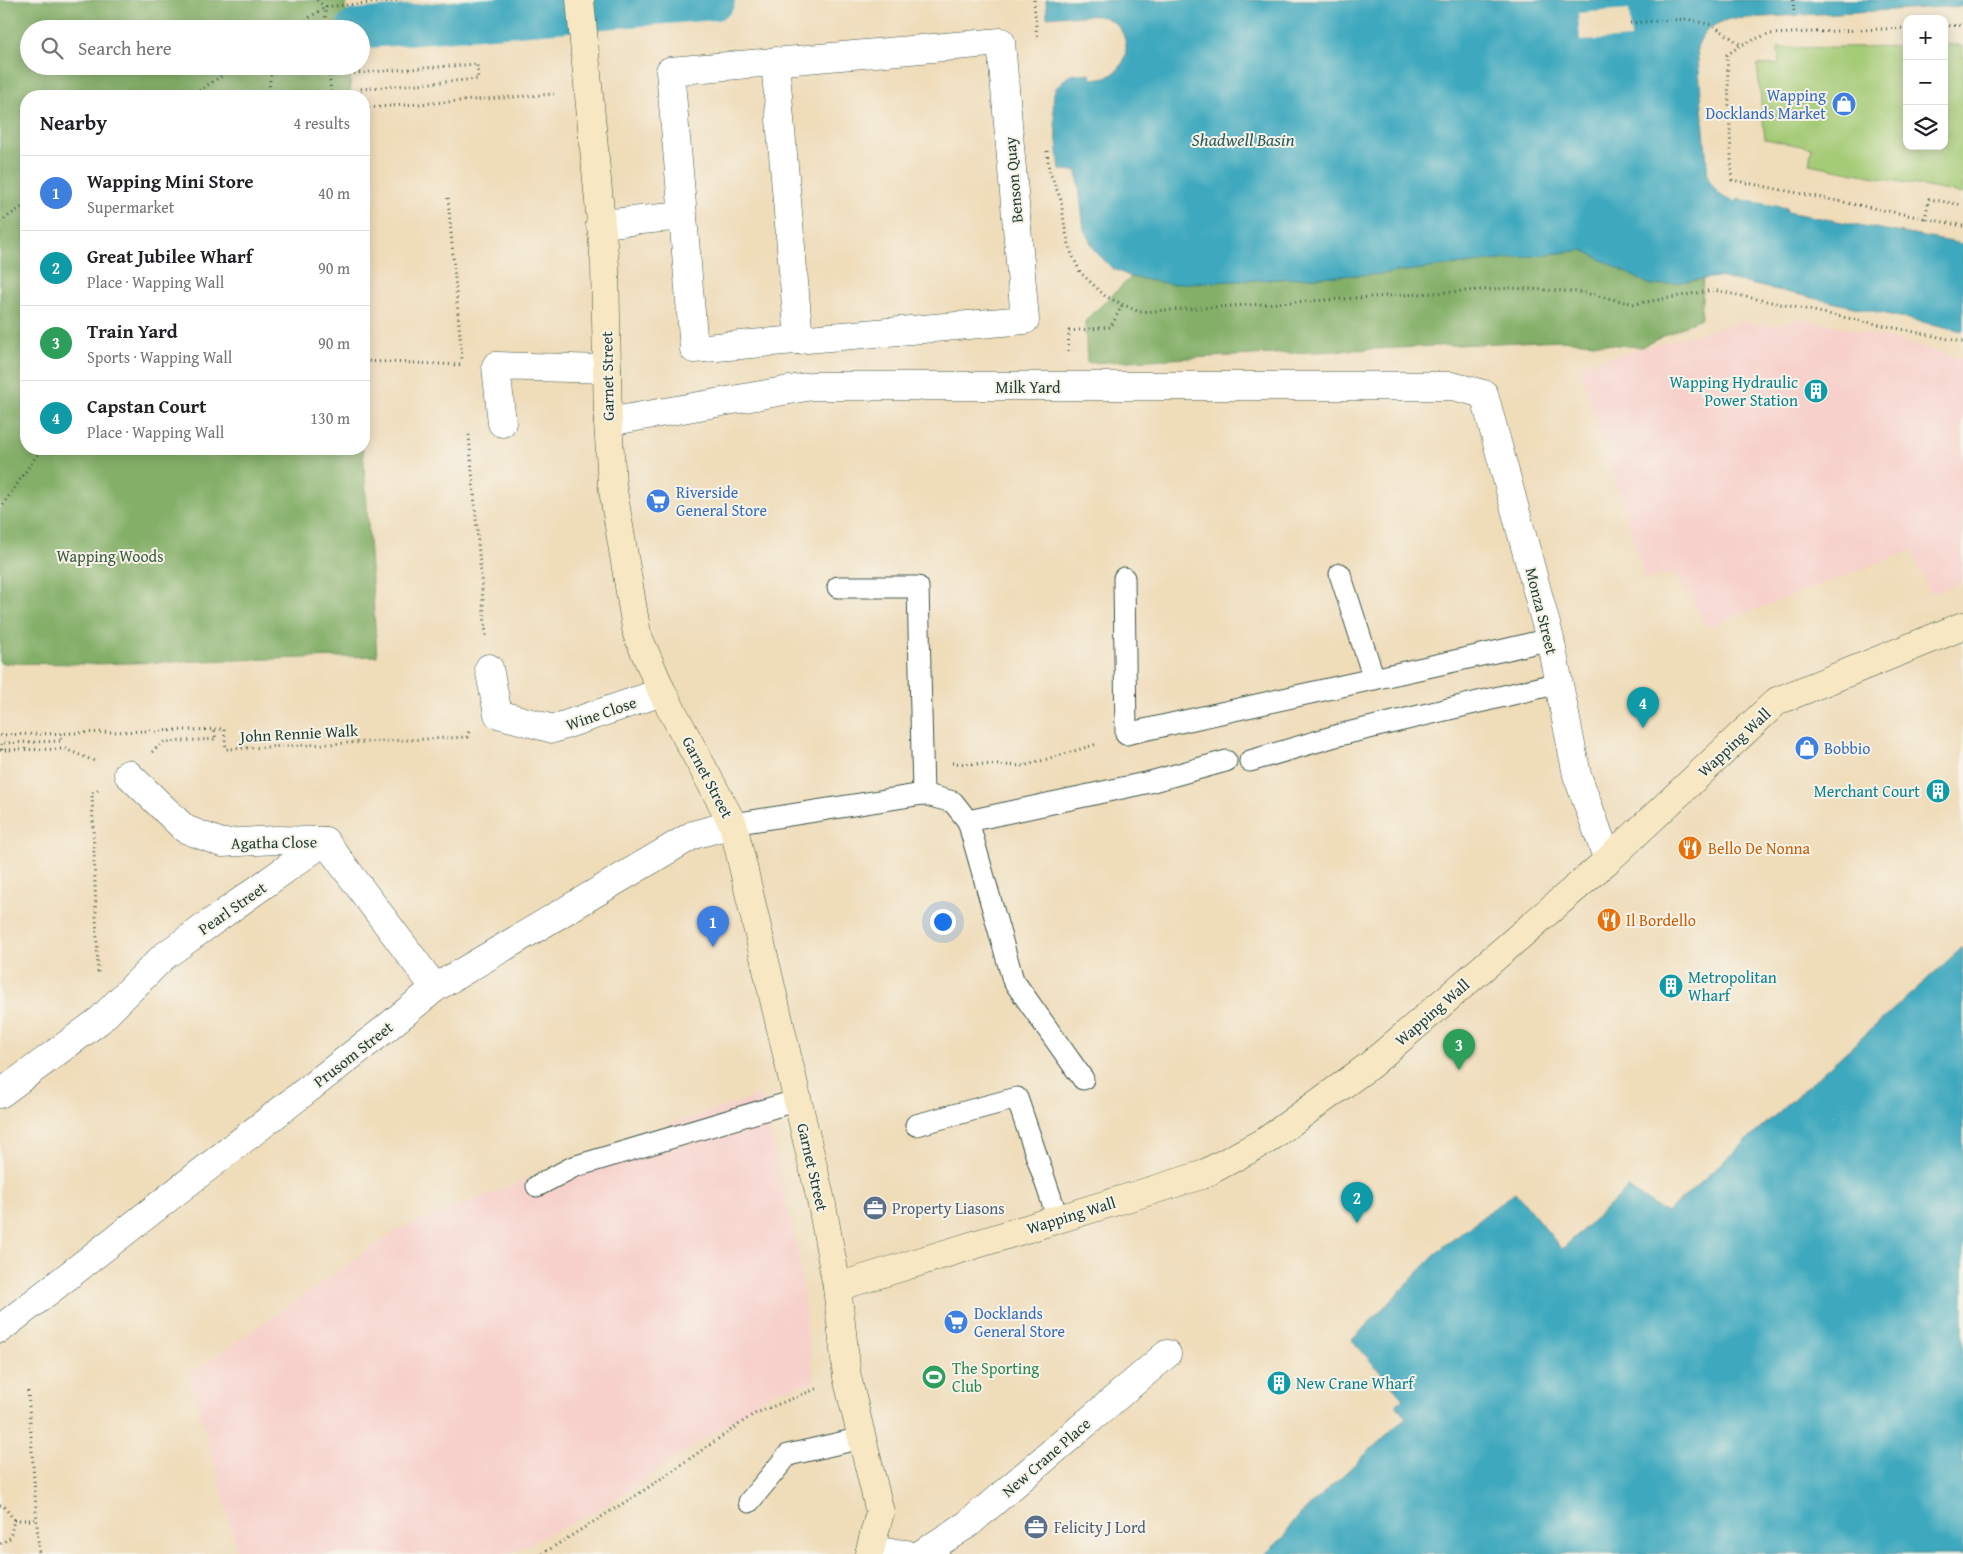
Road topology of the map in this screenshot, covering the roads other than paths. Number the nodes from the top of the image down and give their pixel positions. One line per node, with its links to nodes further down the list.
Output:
1 (580, 0): 4 (street, Garnet Street)
2 (775, 61): 3 (street, Benson Quay); 5 (street); 5 (street, Benson Quay)
3 (683, 216): 4 (street); 5 (street, Benson Quay)
4 (600, 224): 6 (street, Garnet Street)
5 (800, 340)
6 (607, 369): 8 (street, Garnet Street); 9 (street)
7 (1452, 386): 8 (street, Milk Yard); 14 (street, Monza Street)
8 (608, 422): 18 (street, Garnet Street)
9 (502, 423)
10 (1340, 574): 16 (lane)
11 (1124, 578): 16 (lane)
12 (838, 587): 22 (lane)
13 (1963, 626): 26 (street, Wapping Wall)
14 (1550, 638): 16 (lane); 17 (street, Monza Street)
15 (489, 668): 18 (street, Wine Close)
16 (1374, 680)
17 (1559, 683): 20 (lane); 26 (street, Monza Street)
18 (662, 692): 24 (street, Garnet Street)
19 (1226, 761): 23 (lane)
20 (1250, 761)
21 (128, 774): 25 (street, Agatha Close)
22 (923, 794): 23 (lane); 24 (lane)
23 (968, 821): 28 (lane)
24 (733, 824): 27 (street, Prusom Street); 30 (street, Garnet Street)
25 (326, 842): 27 (street); 29 (street, Pearl Street)
26 (1608, 860): 33 (street, Wapping Wall)
27 (435, 988): 35 (street, Prusom Street)
28 (1083, 1078)
29 (0, 1094)
30 (798, 1100): 32 (lane); 34 (street, Garnet Street)
31 (916, 1125): 33 (lane)
32 (537, 1186)
33 (1058, 1219): 34 (street, Wapping Wall)
34 (837, 1286): 37 (street, Garnet Street)
35 (0, 1329)
36 (1166, 1354): 41 (street, New Crane Place)
37 (862, 1438): 38 (lane); 39 (street, Garnet Street)
38 (749, 1502)
39 (870, 1553): 40 (street)
40 (906, 1554)
41 (922, 1554)

